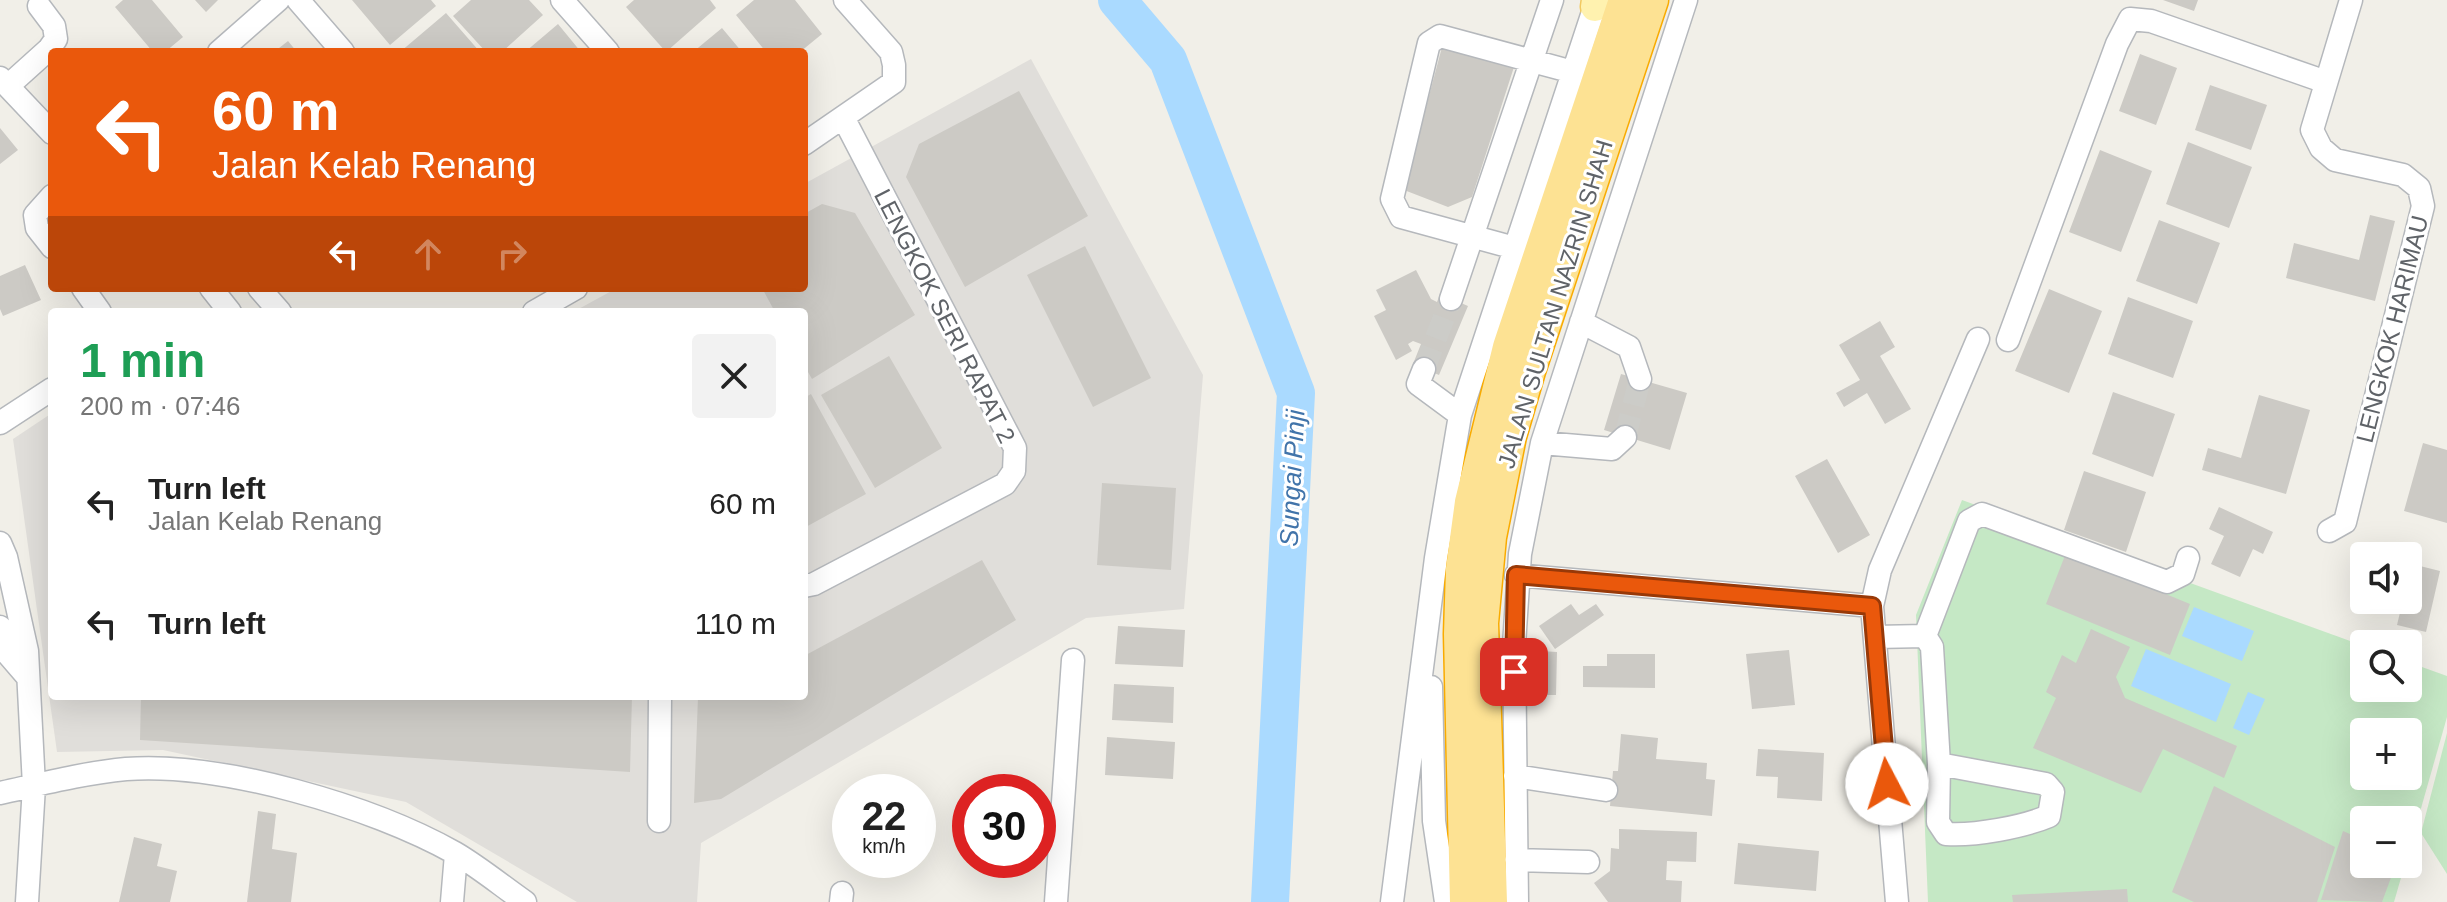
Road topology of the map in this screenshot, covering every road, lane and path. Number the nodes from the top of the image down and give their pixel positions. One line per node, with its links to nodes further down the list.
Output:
1 (278, 0): 12 (street)
2 (298, 0): 13 (street)
3 (562, 0): 14 (street)
4 (845, 0): 20 (street)
5 (1552, 0): 16 (street)
6 (1652, 0): 39 (highway, JALAN SULTAN NAZRIN SHAH)
7 (1686, 0): 32 (street)
8 (2351, 0): 19 (street, LENGKOK HARIMAU)
9 (1603, 2): 17 (street); 39 (highway, JALAN SULTAN NAZRIN SHAH)
10 (39, 6): 11 (street)
11 (50, 48)
12 (224, 48)
13 (340, 48)
14 (604, 48)
15 (48, 50): 18 (street)
16 (1532, 60): 17 (street); 24 (street); 24 (street)
17 (1573, 72): 26 (street)
18 (4, 81): 21 (street)
19 (2326, 82): 34 (street); 42 (street, LENGKOK HARIMAU)
20 (844, 119): 22 (street); 47 (street, LENGKOK SERI RAPAT 2)
21 (48, 129)
22 (808, 142)
23 (48, 200): 25 (street)
24 (1473, 236): 26 (street); 29 (street)
25 (48, 242)
26 (1515, 248): 39 (street)
27 (214, 292): 30 (street)
28 (262, 292): 31 (street)
29 (1451, 299)
30 (227, 308)
31 (276, 308)
32 (1581, 322): 36 (street); 41 (street)
33 (1978, 339): 48 (street)
34 (2008, 340)
35 (1424, 369): 39 (street)
36 (1640, 379)
37 (48, 392): 38 (street)
38 (0, 423)
39 (1486, 426): 44 (street); 70 (highway, JALAN SULTAN NAZRIN SHAH); 71 (highway, JALAN SULTAN NAZRIN SHAH)
40 (1625, 437): 41 (street)
41 (1542, 443): 46 (street)
42 (2329, 531)
43 (0, 543): 53 (street)
44 (1436, 558): 68 (street); 69 (street)
45 (2188, 558): 50 (street)
46 (1516, 575): 48 (street); 56 (street)
47 (808, 585)
48 (1872, 606): 51 (street)
49 (0, 627): 53 (street)
50 (1925, 636): 51 (street); 55 (street)
51 (1875, 637): 73 (street)
52 (1073, 660): 67 (street)
53 (26, 675): 57 (street)
54 (660, 700): 60 (street)
55 (1939, 764): 55 (street)
56 (1515, 776): 58 (street); 62 (street)
57 (34, 786): 59 (street); 61 (street); 64 (street)
58 (1606, 790)
59 (0, 793)
60 (659, 821)
61 (456, 854): 65 (street); 66 (street)
62 (1516, 860): 63 (street); 72 (street)
63 (1588, 862)
64 (27, 902)
65 (452, 902)
66 (525, 902)
67 (1056, 902)
68 (1392, 902)
69 (1446, 902)
70 (1466, 902)
71 (1491, 902)
72 (1517, 902)
73 (1897, 902)

